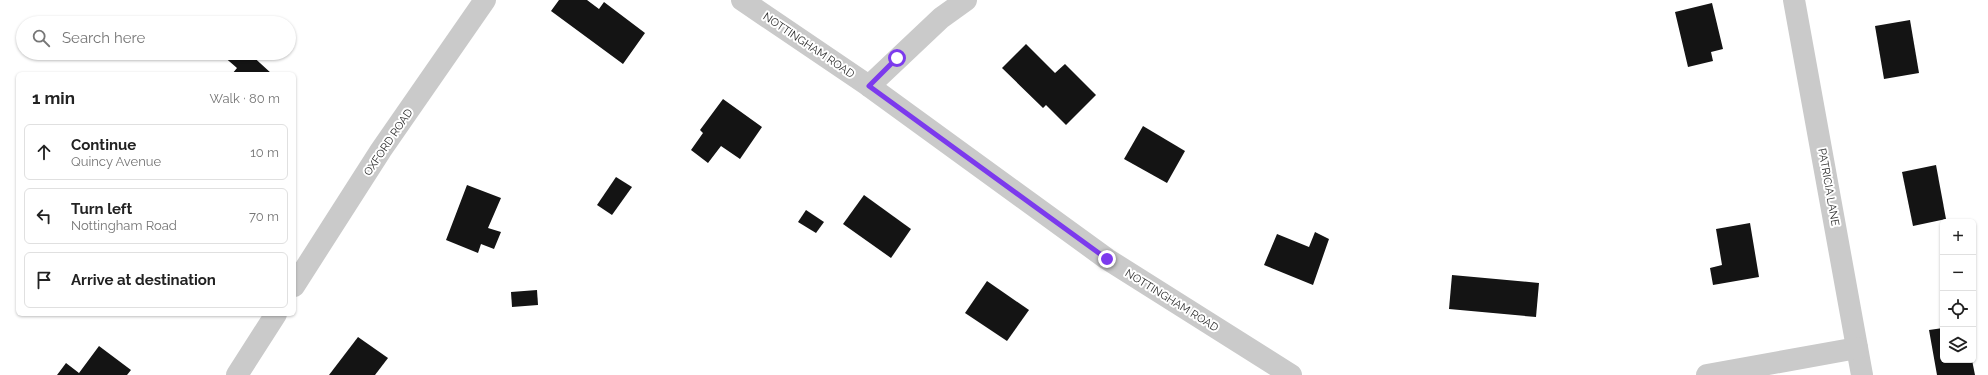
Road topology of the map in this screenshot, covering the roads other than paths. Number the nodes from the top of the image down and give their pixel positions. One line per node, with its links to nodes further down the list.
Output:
1 (485, 0): 6 (street, OXFORD ROAD)
2 (742, 0): 5 (street, NOTTINGHAM ROAD)
3 (966, 0): 5 (street)
4 (1794, 0): 8 (street, PATRICIA LANE)
5 (869, 86): 10 (street, NOTTINGHAM ROAD)
6 (296, 283)
7 (275, 316): 9 (street)
8 (1857, 348): 11 (street); 12 (street, PATRICIA LANE)
9 (237, 375)
10 (1291, 375)
11 (1707, 375)
12 (1862, 375)

